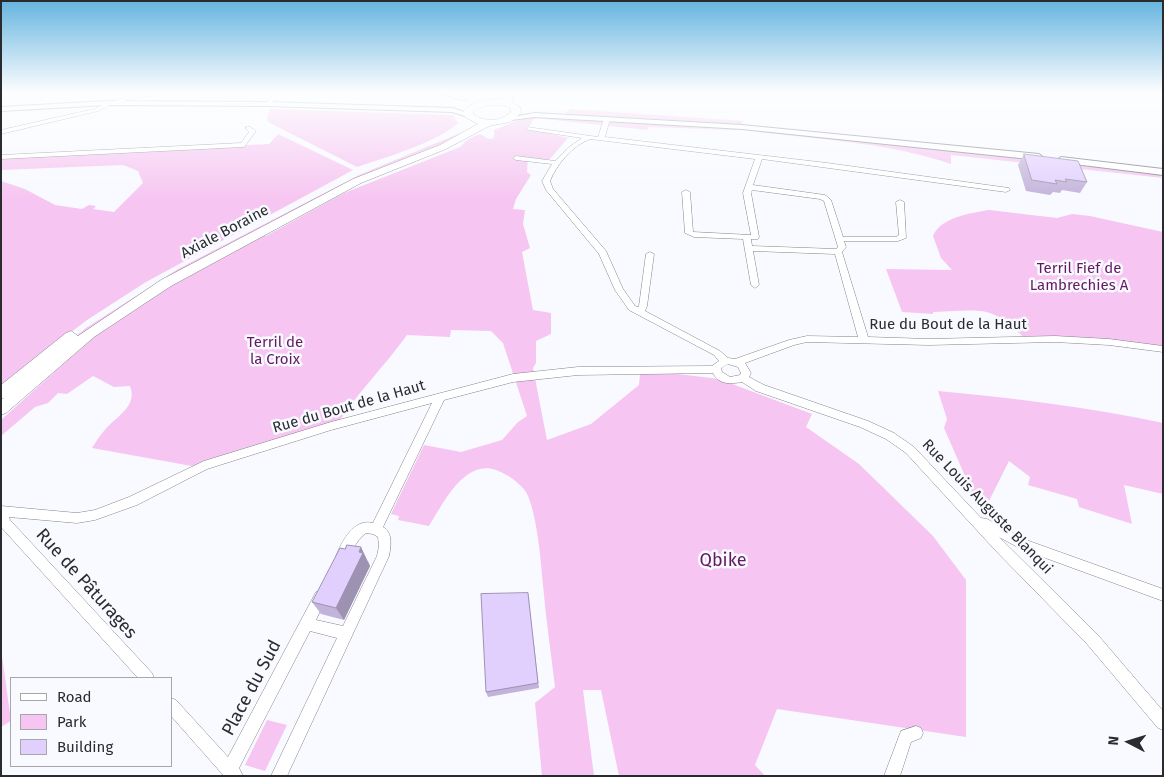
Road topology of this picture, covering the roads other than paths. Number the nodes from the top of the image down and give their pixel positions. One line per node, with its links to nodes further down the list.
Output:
1 (21, 127): 8 (street)
2 (466, 127): 32 (highway, Axiale Boraine)
3 (479, 127): 34 (highway, Axiale Boraine)
4 (605, 127): 10 (street)
5 (745, 127): 15 (main road)
6 (248, 128): 11 (street)
7 (529, 128): 9 (street)
8 (1, 132)
9 (589, 138): 10 (street); 14 (street)
10 (601, 139): 12 (street)
11 (1, 157)
12 (759, 157): 16 (street); 17 (street)
13 (516, 158): 14 (street)
14 (557, 163): 26 (street)
15 (1163, 172)
16 (749, 187): 20 (street); 21 (street)
17 (1006, 190)
18 (686, 192): 20 (street)
19 (900, 202): 21 (street)
20 (751, 237): 22 (street)
21 (840, 239): 23 (street)
22 (753, 248): 23 (street); 25 (street)
23 (838, 252): 27 (street)
24 (650, 254): 26 (street)
25 (755, 285)
26 (640, 313): 29 (street)
27 (864, 340): 28 (street, Rue du Bout de la Haut); 29 (street, Rue du Bout de la Haut)
28 (1163, 349)
29 (731, 361): 30 (street, Rue du Bout de la Haut); 31 (street)
30 (716, 369): 31 (street); 33 (street, Rue du Bout de la Haut)
31 (743, 378): 36 (street, Rue Louis Auguste Blanqui)
32 (1, 393)
33 (441, 396): 35 (street, Rue du Bout de la Haut); 37 (street)
34 (1, 409)
35 (2, 511): 43 (street, Rue de Pâturages)
36 (975, 519): 40 (street); 45 (street, Rue Louis Auguste Blanqui)
37 (377, 528): 38 (street); 42 (street)
38 (337, 565)
39 (329, 582): 41 (street, Place du Sud)
40 (1163, 595)
41 (307, 624): 42 (street); 47 (street, Place du Sud)
42 (347, 634): 48 (street)
43 (146, 677)
44 (172, 706): 47 (street)
45 (1163, 723)
46 (916, 732): 49 (street)
47 (233, 772)
48 (279, 776)
49 (892, 776)

